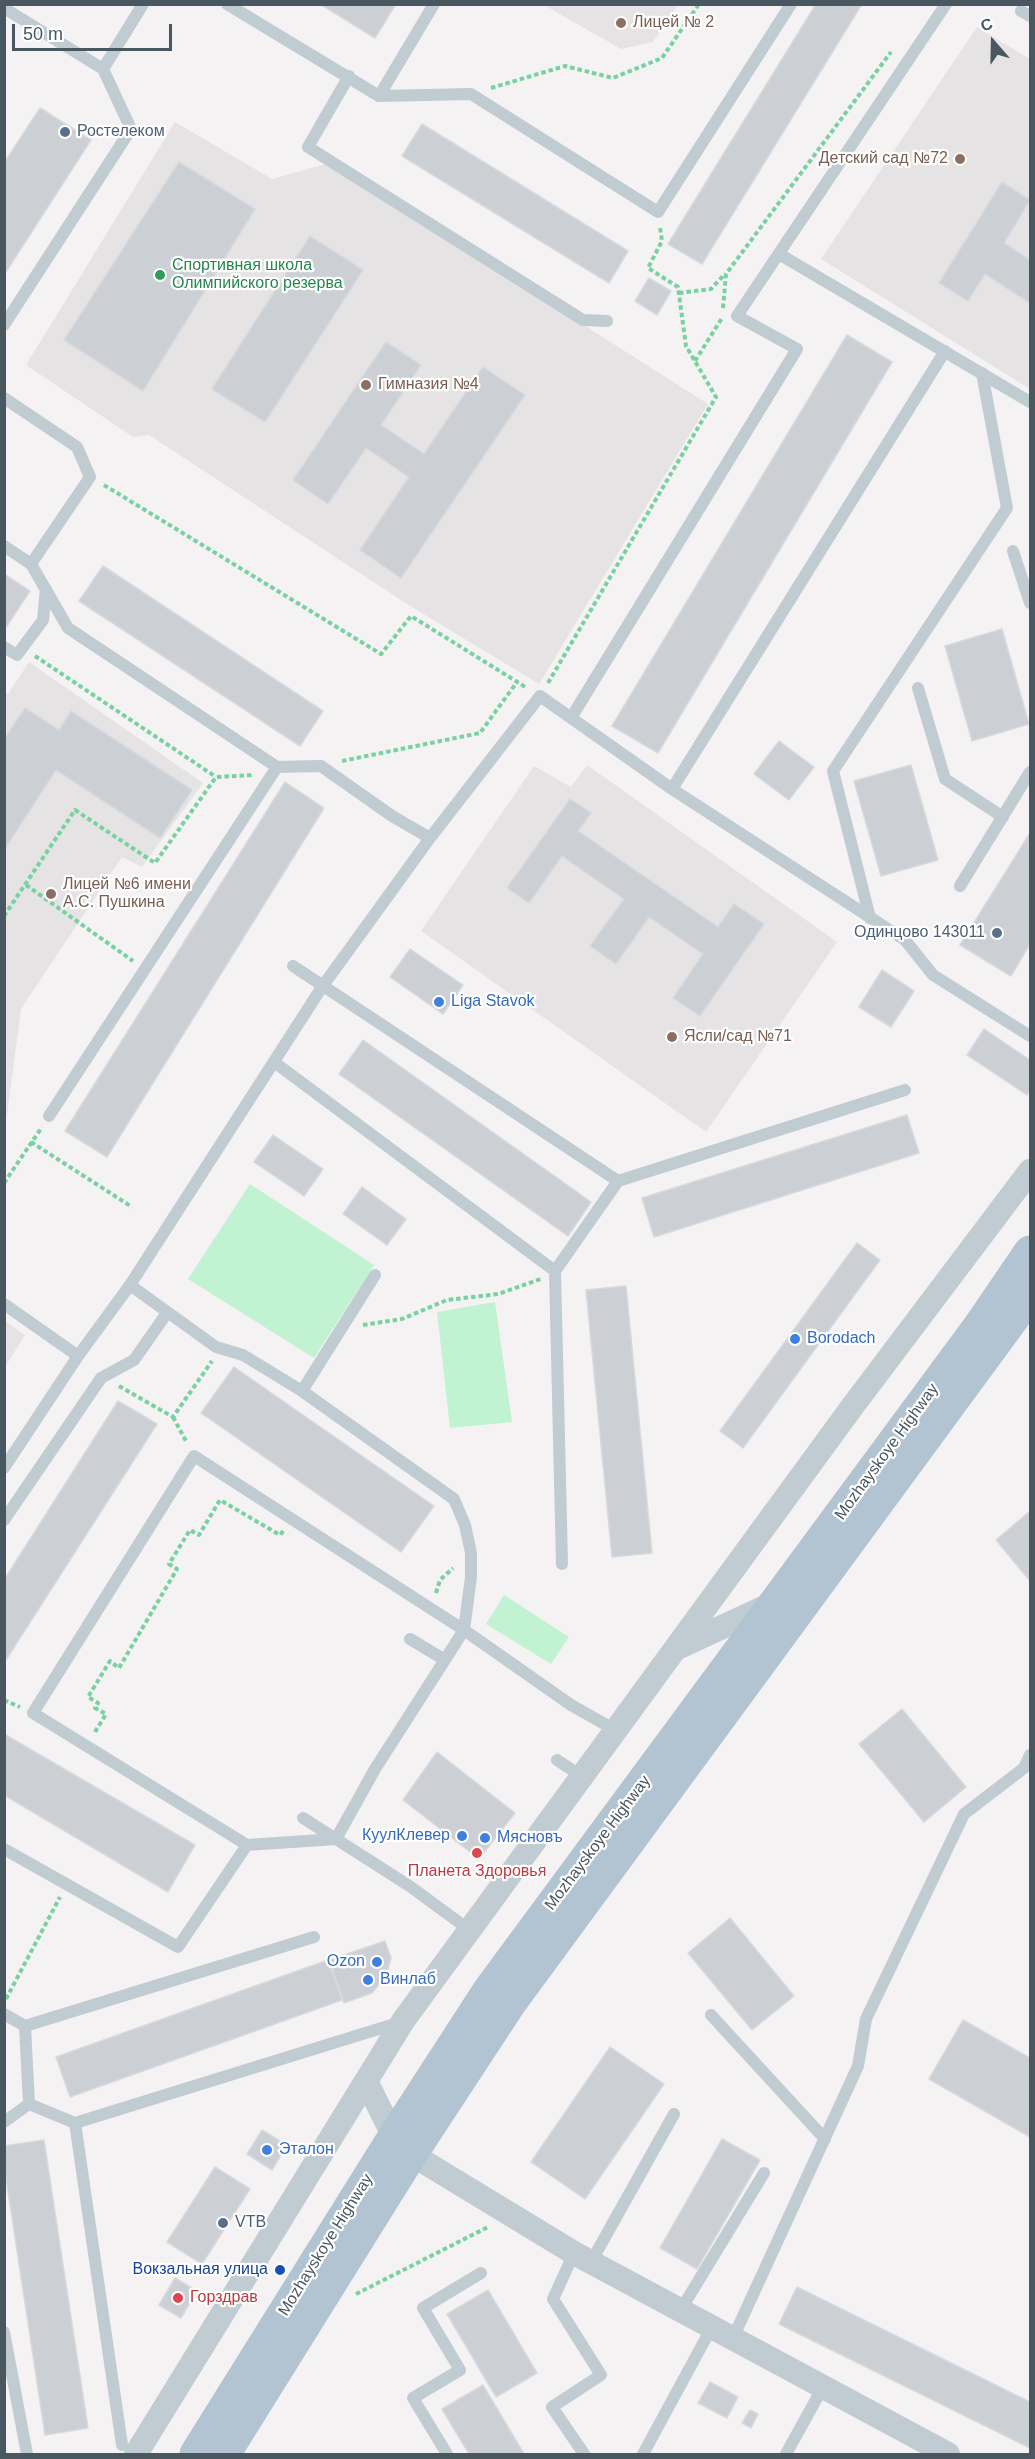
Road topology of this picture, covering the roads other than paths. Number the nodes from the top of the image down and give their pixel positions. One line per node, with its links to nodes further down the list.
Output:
1 (144, 4): 7 (lane)
2 (227, 4): 8 (lane)
3 (434, 4): 9 (lane)
4 (791, 4): 9 (lane)
5 (946, 4): 10 (lane)
6 (4, 8): 7 (lane)
7 (103, 69): 12 (lane)
8 (349, 76): 9 (lane); 11 (lane)
9 (379, 96)
10 (779, 254): 13 (lane); 24 (lane)
11 (608, 321)
12 (4, 325)
13 (945, 351): 14 (lane); 27 (lane)
14 (982, 373): 16 (lane); 31 (lane)
15 (4, 398): 19 (lane)
16 (1030, 402)
17 (4, 546): 19 (lane)
18 (1013, 551): 21 (lane)
19 (31, 564): 20 (lane)
20 (46, 589): 22 (lane); 25 (lane)
21 (1030, 603)
22 (4, 647)
23 (918, 688): 28 (lane)
24 (571, 718): 27 (lane); 29 (lane)
25 (275, 770): 29 (lane); 37 (lane)
26 (1030, 772): 28 (lane)
27 (672, 789): 31 (lane)
28 (1003, 817): 30 (lane)
29 (430, 838): 33 (lane)
30 (960, 886)
31 (870, 918): 34 (lane)
32 (293, 966): 33 (lane)
33 (322, 987): 35 (lane); 39 (lane)
34 (1030, 1036)
35 (274, 1062): 41 (lane); 43 (lane)
36 (905, 1090): 39 (lane)
37 (49, 1116)
38 (1030, 1171): 55 (street)
39 (618, 1181): 41 (lane)
40 (1030, 1252): 52 (main road, Mozhayskoye Highway)
41 (555, 1273): 51 (lane)
42 (375, 1275): 48 (lane)
43 (130, 1286): 46 (lane); 47 (lane)
44 (1030, 1295): 77 (main road, Mozhayskoye Highway)
45 (4, 1304): 47 (lane)
46 (167, 1313): 48 (lane); 50 (lane)
47 (78, 1356): 49 (lane)
48 (302, 1391): 53 (lane)
49 (4, 1468)
50 (4, 1520)
51 (562, 1564)
52 (776, 1602): 55 (street); 77 (main road, Mozhayskoye Highway)
53 (464, 1630): 56 (lane); 57 (lane); 63 (lane)
54 (410, 1639): 56 (lane)
55 (675, 1649): 57 (street)
56 (445, 1660): 62 (lane)
57 (617, 1731): 60 (street)
58 (1030, 1755): 76 (lane)
59 (557, 1760): 60 (lane)
60 (583, 1777): 65 (street)
61 (303, 1818): 62 (lane)
62 (336, 1839): 63 (lane); 65 (lane)
63 (247, 1845): 64 (lane)
64 (4, 1849)
65 (468, 1929): 69 (street)
66 (314, 1937): 70 (lane)
67 (4, 2014): 70 (lane)
68 (711, 2015): 76 (lane)
69 (403, 2021): 71 (street); 75 (lane)
70 (25, 2026): 72 (lane)
71 (366, 2081): 77 (street); 85 (street)
72 (30, 2104): 74 (lane); 75 (lane)
73 (674, 2114): 79 (lane)
74 (4, 2122)
75 (75, 2123): 85 (lane)
76 (825, 2139): 83 (lane)
77 (402, 2145): 79 (street); 87 (main road, Mozhayskoye Highway); 88 (main road, Mozhayskoye Highway)
78 (764, 2174): 81 (lane)
79 (583, 2257): 81 (street); 90 (lane)
80 (481, 2273): 89 (lane)
81 (680, 2311): 83 (street)
82 (4, 2332): 86 (lane)
83 (723, 2332): 84 (street); 91 (lane)
84 (824, 2387): 92 (lane); 93 (street)
85 (129, 2450)
86 (27, 2454)
87 (196, 2454)
88 (225, 2454)
89 (447, 2454)
90 (584, 2454)
91 (643, 2454)
92 (786, 2454)
93 (948, 2454)

